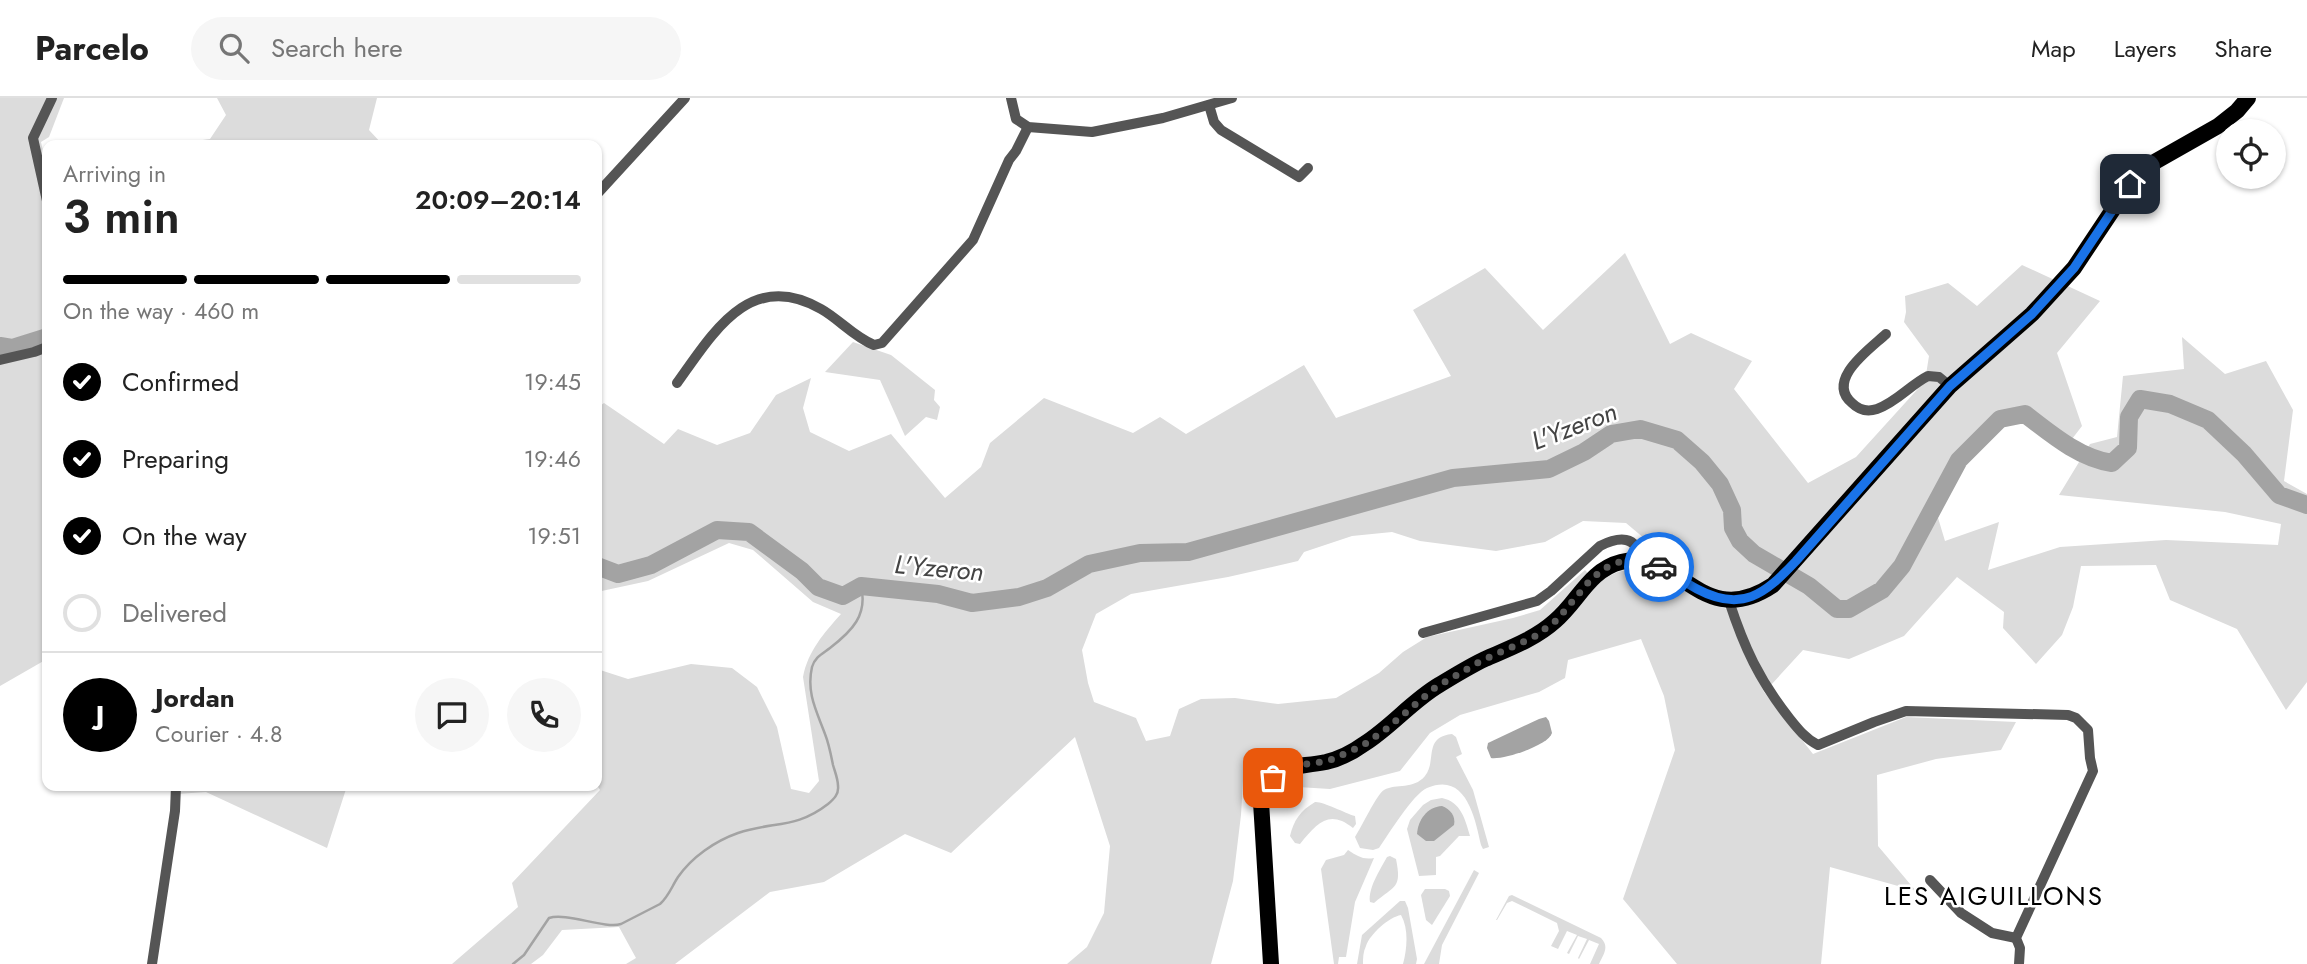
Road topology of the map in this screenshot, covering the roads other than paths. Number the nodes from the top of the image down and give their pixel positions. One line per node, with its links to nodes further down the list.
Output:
1 (52, 98): 9 (street)
2 (685, 98): 10 (street)
3 (1011, 98): 7 (street)
4 (1232, 98): 6 (street)
5 (2248, 98): 15 (main road)
6 (1209, 105): 7 (street); 8 (street)
7 (1028, 127): 14 (street)
8 (1308, 168)
9 (42, 178)
10 (602, 189)
11 (1886, 334): 15 (street)
12 (42, 349): 13 (street)
13 (0, 359)
14 (677, 383)
15 (1950, 386): 17 (main road)
16 (1640, 561): 17 (main road); 18 (street); 23 (main road)
17 (1729, 601): 21 (street)
18 (1423, 633)
19 (176, 791): 22 (street)
20 (1930, 880): 21 (street)
21 (2015, 937): 24 (street)
22 (152, 964)
23 (1271, 964)
24 (2019, 964)

